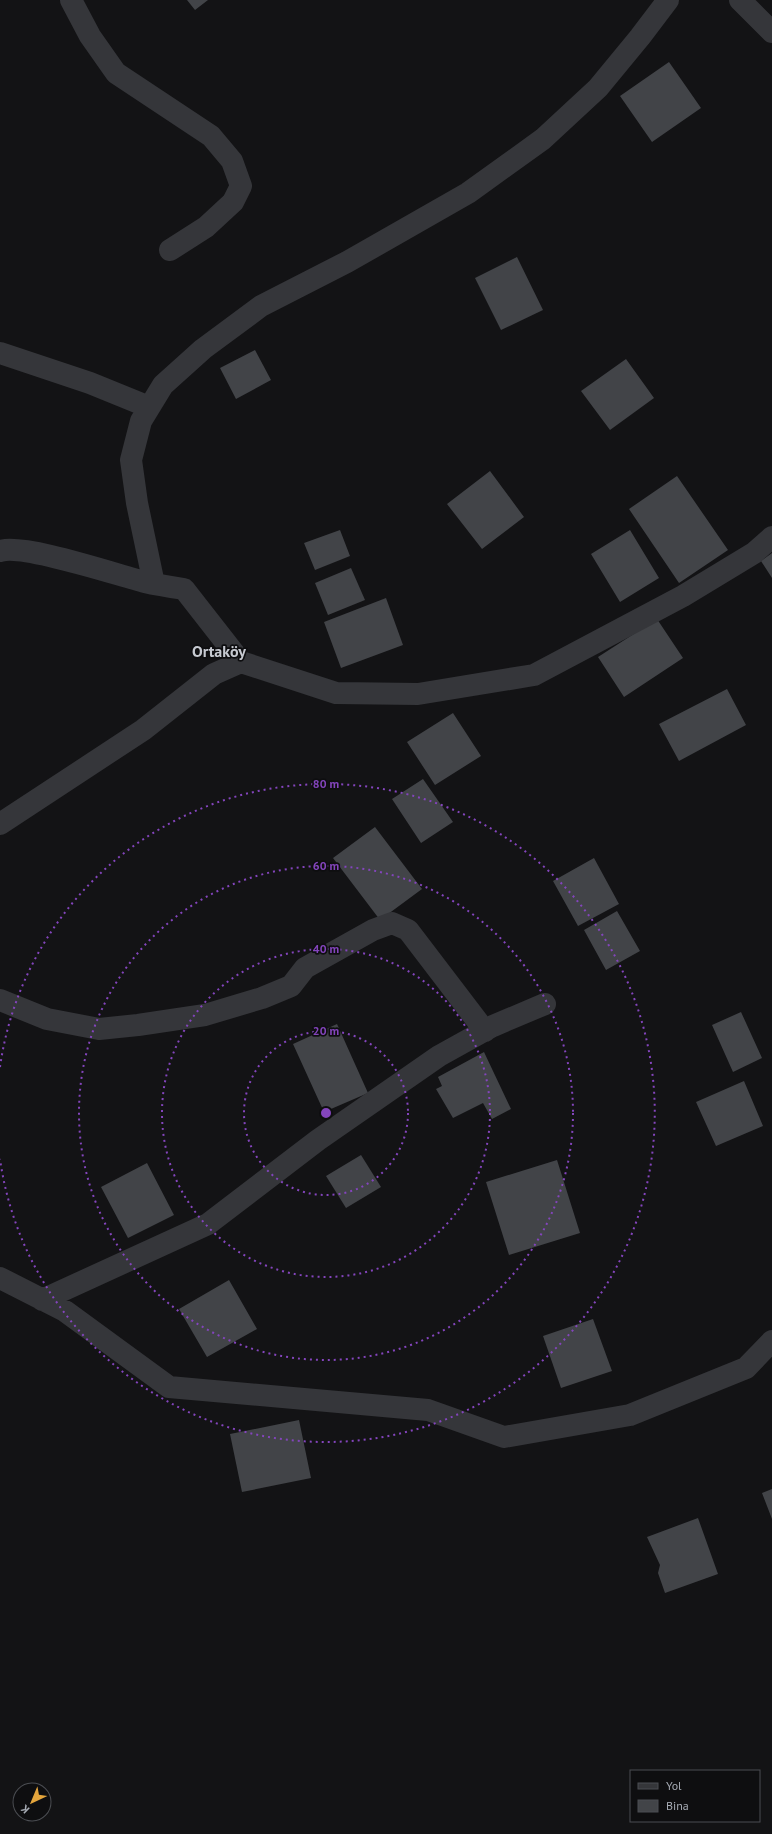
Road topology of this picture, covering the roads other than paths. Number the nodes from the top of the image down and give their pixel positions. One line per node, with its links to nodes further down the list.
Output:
1 (71, 0): 5 (street)
2 (668, 0): 7 (street)
3 (740, 0): 4 (street)
4 (772, 32)
5 (170, 250)
6 (0, 353): 7 (street)
7 (149, 407): 10 (street)
8 (772, 537): 11 (street)
9 (0, 551): 10 (street)
10 (154, 584): 11 (street)
11 (240, 662): 12 (street)
12 (0, 824)
13 (0, 1000): 15 (street)
14 (545, 1004): 15 (street)
15 (485, 1030): 17 (street)
16 (0, 1278): 17 (street)
17 (42, 1300): 18 (street)
18 (772, 1341)

